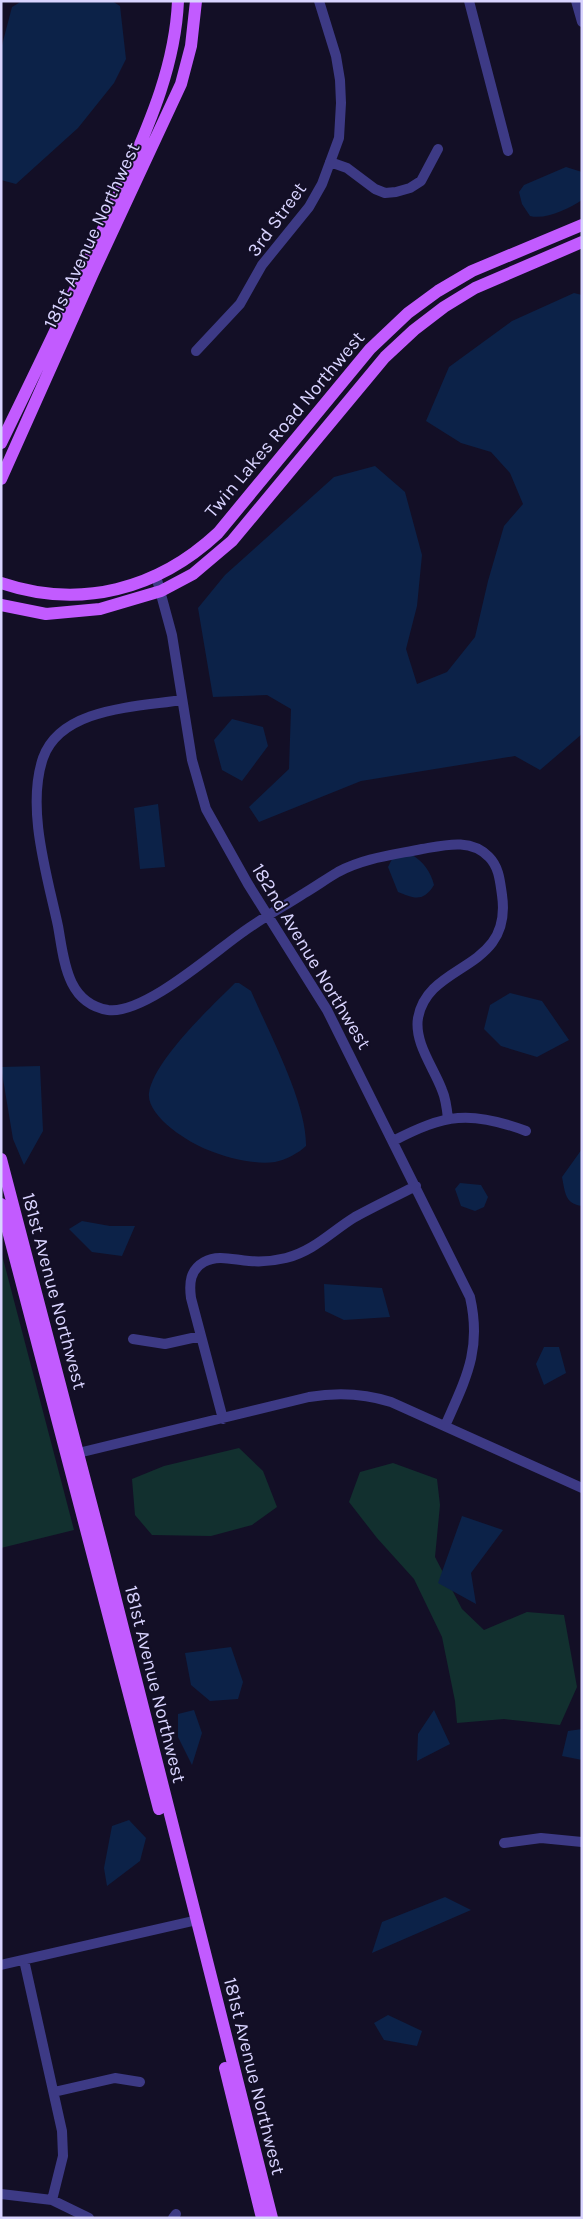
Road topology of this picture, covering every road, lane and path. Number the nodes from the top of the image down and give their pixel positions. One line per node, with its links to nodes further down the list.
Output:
1 (178, 1): 13 (main road, 181st Avenue Northwest)
2 (196, 1): 14 (main road, 181st Avenue Northwest)
3 (319, 1): 9 (street, 3rd Street)
4 (469, 1): 8 (street)
5 (576, 1): 6 (street)
6 (582, 22)
7 (438, 149): 9 (street)
8 (508, 152)
9 (330, 162): 12 (street, 3rd Street)
10 (582, 225): 15 (main road, Twin Lakes Road Northwest)
11 (582, 242): 17 (main road, Twin Lakes Road Northwest)
12 (196, 351)
13 (1, 443)
14 (1, 479)
15 (156, 576): 16 (main road, Twin Lakes Road Northwest); 17 (street, 182nd Avenue Northwest)
16 (1, 584)
17 (162, 591): 18 (main road, Twin Lakes Road Northwest); 19 (street, 182nd Avenue Northwest)
18 (1, 605)
19 (182, 700): 20 (street, 182nd Avenue Northwest); 20 (street)
20 (268, 915): 21 (street); 23 (street, 182nd Avenue Northwest)
21 (448, 1119): 22 (street); 23 (street)
22 (526, 1131)
23 (393, 1141): 25 (street, 182nd Avenue Northwest)
24 (1, 1159): 31 (main road, 181st Avenue Northwest)
25 (416, 1186): 27 (street); 30 (street, 182nd Avenue Northwest)
26 (1, 1204): 31 (main road, 181st Avenue Northwest)
27 (201, 1336): 28 (street); 29 (street)
28 (133, 1339)
29 (223, 1419): 30 (street); 31 (street)
30 (445, 1426): 32 (street)
31 (72, 1454): 35 (main road, 181st Avenue Northwest); 44 (main road, 181st Avenue Northwest)
32 (582, 1488)
33 (582, 1842): 34 (street)
34 (504, 1843)
35 (191, 1921): 36 (street); 43 (main road, 181st Avenue Northwest)
36 (24, 1960): 37 (street); 39 (street)
37 (1, 1965)
38 (140, 2082): 39 (street)
39 (54, 2092): 41 (street)
40 (1, 2194): 41 (street)
41 (52, 2200): 42 (street)
42 (89, 2218)
43 (262, 2218)
44 (272, 2218)

